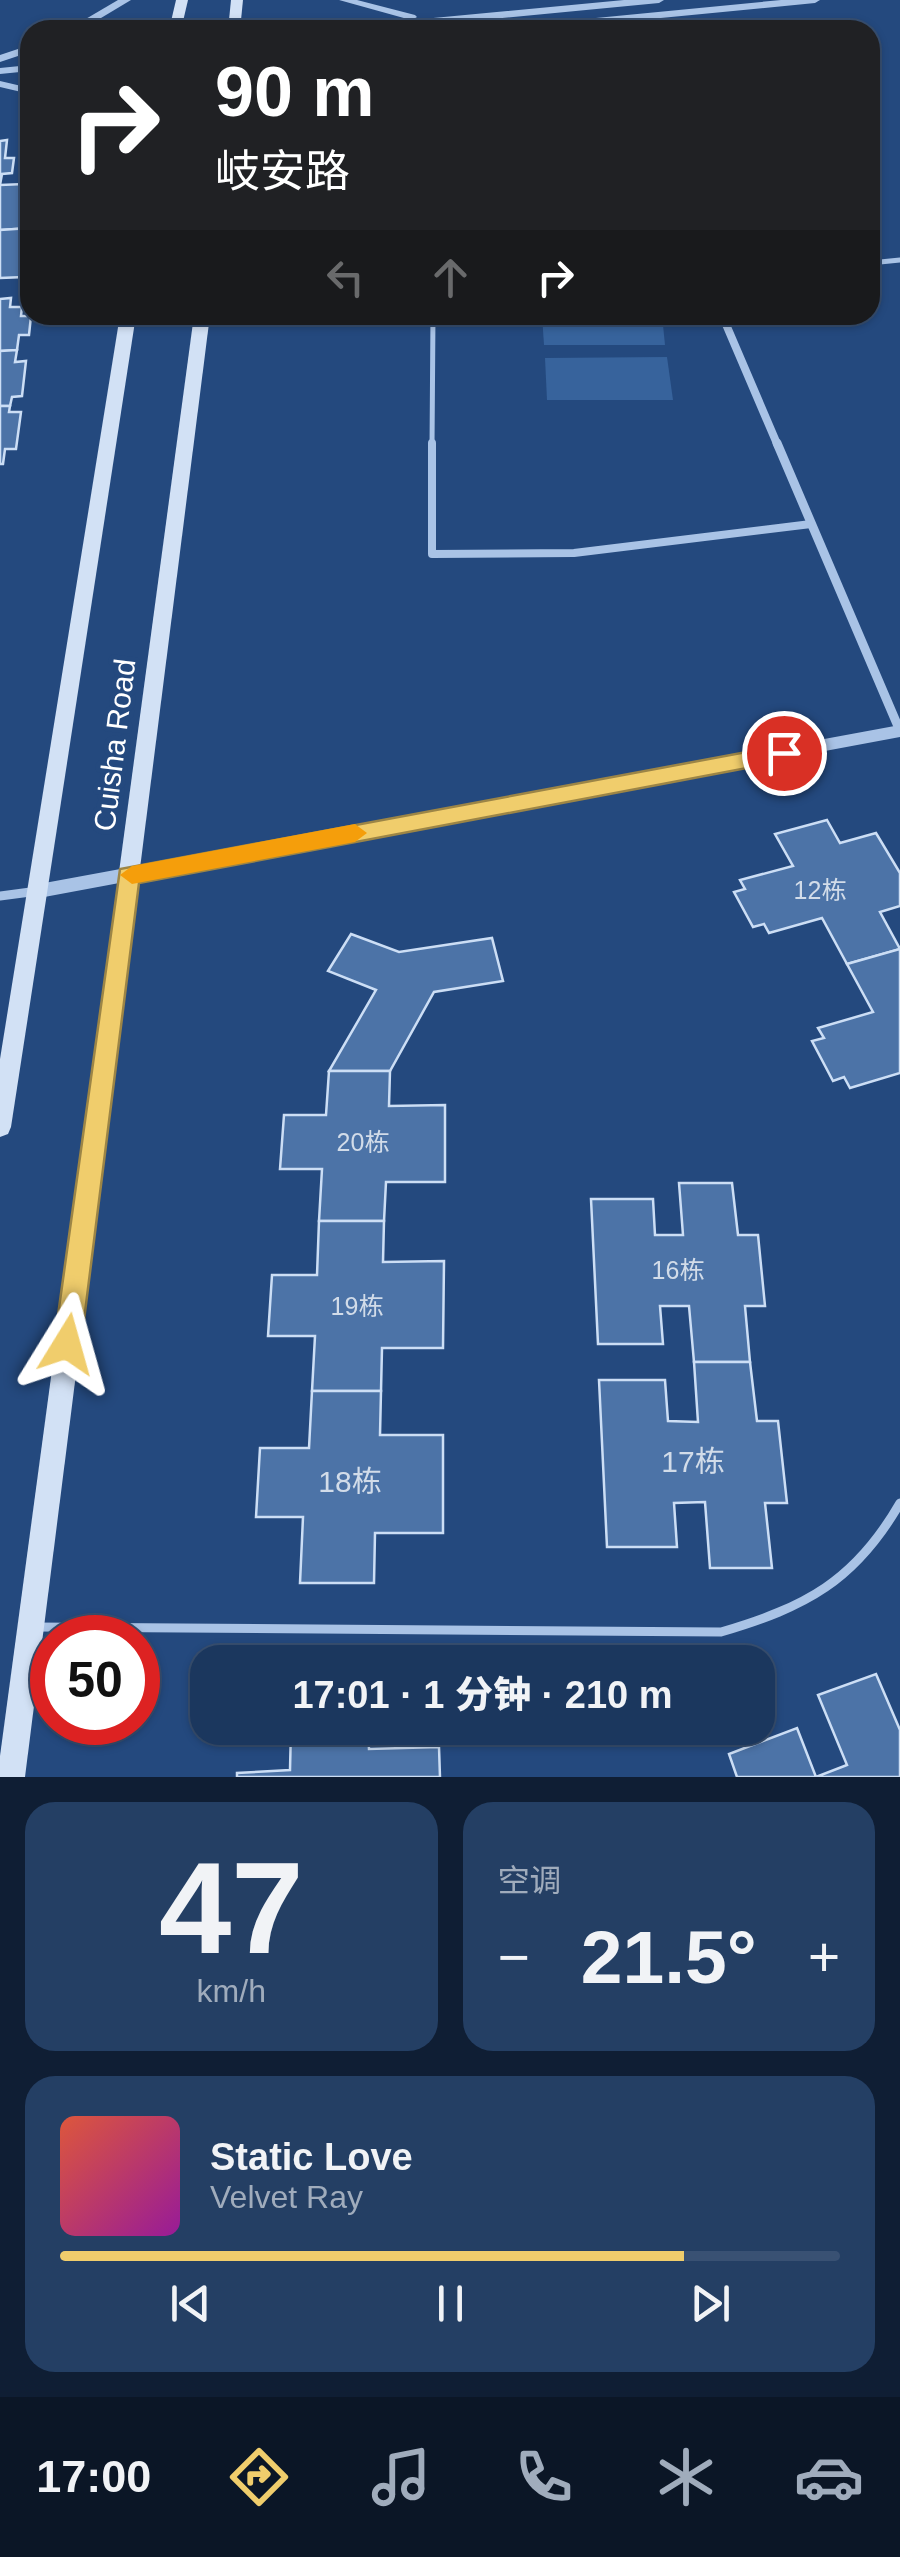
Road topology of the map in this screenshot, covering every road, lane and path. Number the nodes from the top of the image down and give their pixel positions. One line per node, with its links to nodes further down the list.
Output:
1 (126, 0): 5 (street)
2 (344, 0): 6 (street)
3 (659, 0): 7 (street)
4 (816, 0): 8 (street)
5 (91, 20)
6 (432, 20)
7 (447, 20)
8 (607, 20)
9 (126, 325): 16 (main road, Cuisha Road)
10 (201, 325): 15 (main road, Cuisha Road)
11 (433, 325): 13 (lane)
12 (726, 325): 13 (street)
13 (811, 524): 14 (street)
14 (900, 731): 15 (street)
15 (128, 876): 16 (street); 20 (main road, Cuisha Road)
16 (39, 891): 17 (street); 18 (main road, Cuisha Road)
17 (0, 896)
18 (0, 1127)
19 (900, 1504): 22 (lane)
20 (32, 1615)
21 (30, 1627): 23 (main road, Cuisha Road)
22 (160, 1628)
23 (11, 1777)

